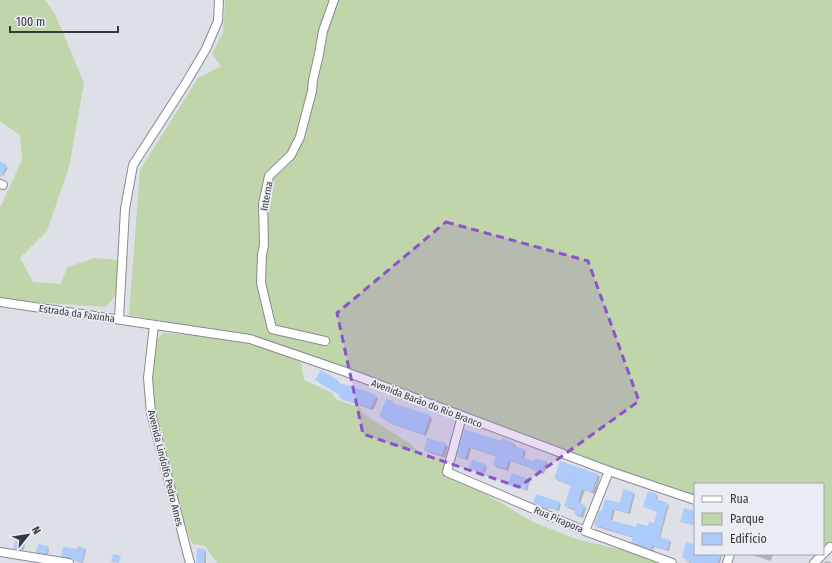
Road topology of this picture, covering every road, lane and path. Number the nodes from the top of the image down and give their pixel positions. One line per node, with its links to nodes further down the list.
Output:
1 (219, 0): 4 (street)
2 (334, 0): 6 (street, Interna)
3 (0, 302): 4 (street, Estrada da Faxinha)
4 (120, 319): 5 (street, Estrada da Faxinha)
5 (154, 325): 7 (street, Avenida Barão do Rio Branco); 14 (street, Avenida Lindolfo Pedro Ames)
6 (325, 341)
7 (462, 416): 8 (street, Avenida Barão do Rio Branco); 10 (street, Rua Pirapora)
8 (609, 471): 9 (street, Avenida Barão do Rio Branco); 10 (street)
9 (694, 500)
10 (586, 531): 15 (street, Rua Pirapora)
11 (0, 552): 13 (street)
12 (821, 555): 16 (street)
13 (69, 563)
14 (190, 563)
15 (672, 563)
16 (814, 563)

